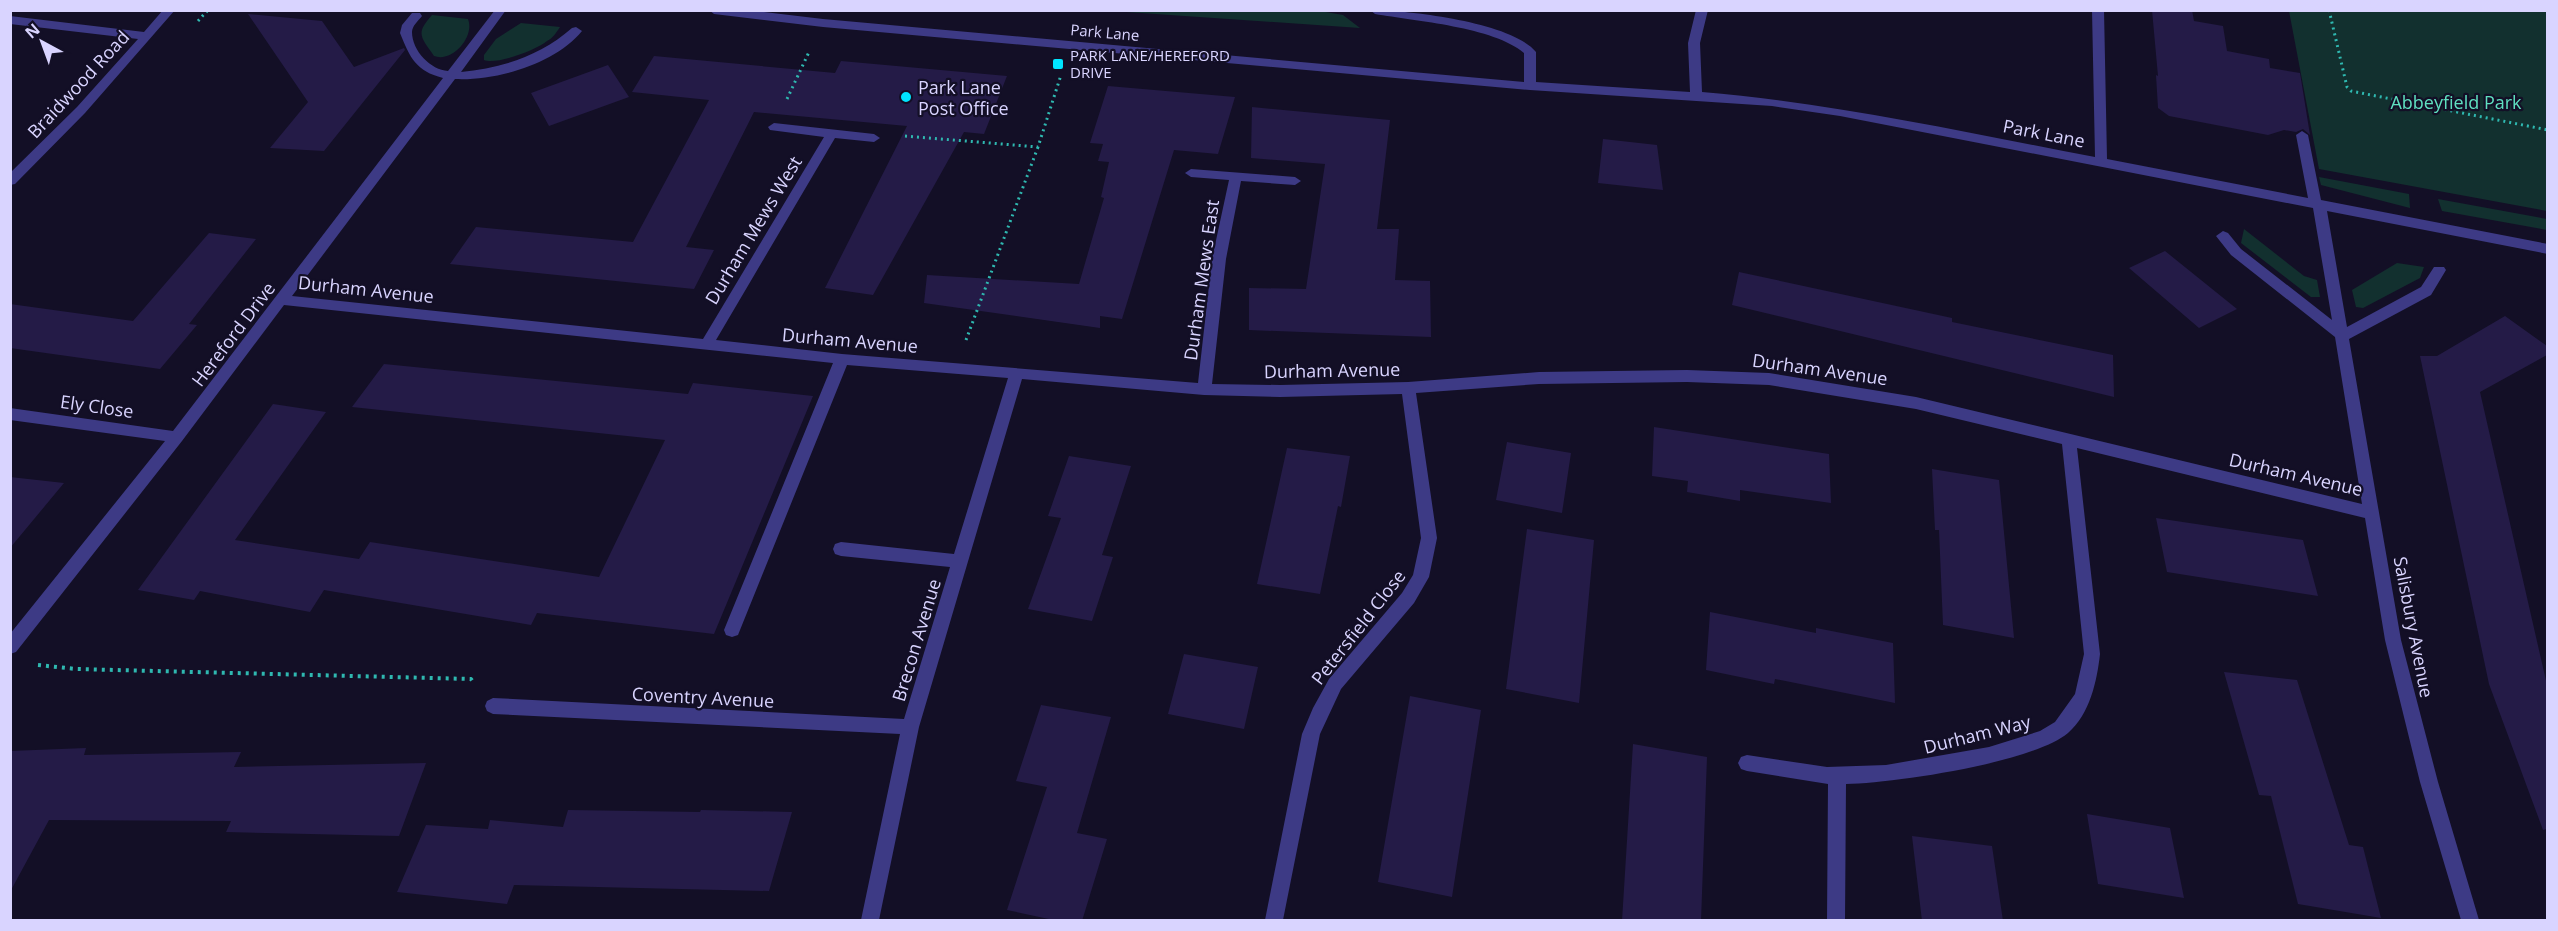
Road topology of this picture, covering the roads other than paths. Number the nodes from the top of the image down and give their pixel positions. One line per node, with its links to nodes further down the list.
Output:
1 (170, 10): 10 (street, Braidwood Road)
2 (501, 10): 11 (street, Hereford Drive)
3 (714, 10): 12 (street, Park Lane)
4 (1375, 10): 12 (street)
5 (1702, 10): 13 (street)
6 (2098, 10): 18 (street)
7 (416, 16): 11 (street)
8 (10, 20): 10 (street)
9 (576, 31): 11 (street)
10 (148, 36): 21 (street, Braidwood Road)
11 (451, 76): 27 (street, Hereford Drive)
12 (1530, 86): 13 (street, Park Lane)
13 (1696, 96): 18 (street, Park Lane)
14 (774, 127): 15 (street, Durham Mews West)
15 (832, 133): 17 (street, Durham Mews West); 29 (street, Durham Mews West)
16 (2302, 135): 23 (street, Salisbury Avenue)
17 (874, 138)
18 (2101, 163): 23 (street, Park Lane)
19 (1191, 173): 20 (street, Durham Mews East)
20 (1236, 176): 22 (street, Durham Mews East); 33 (street, Durham Mews East)
21 (10, 181)
22 (1295, 181)
23 (2317, 203): 25 (street, Park Lane); 28 (street, Salisbury Avenue)
24 (2223, 236): 28 (street)
25 (2547, 249)
26 (2439, 270): 28 (street)
27 (282, 300): 29 (street, Durham Avenue); 35 (street, Hereford Drive)
28 (2343, 336): 37 (street, Salisbury Avenue)
29 (706, 346): 30 (street, Durham Avenue)
30 (842, 359): 31 (street, Durham Avenue); 40 (street)
31 (1016, 375): 33 (street, Durham Avenue); 39 (street, Brecon Avenue)
32 (1408, 388): 33 (street, Durham Avenue); 36 (street, Durham Avenue); 47 (street, Petersfield Close)
33 (1204, 389)
34 (10, 414): 35 (street, Ely Close)
35 (177, 437): 41 (street, Hereford Drive)
36 (2069, 439): 37 (street, Durham Avenue); 45 (street, Durham Way)
37 (2372, 513): 49 (street, Salisbury Avenue)
38 (842, 549): 39 (street)
39 (960, 561): 43 (street, Brecon Avenue)
40 (732, 630)
41 (10, 647)
42 (493, 706): 43 (street, Coventry Avenue)
43 (910, 727): 46 (street, Brecon Avenue)
44 (1747, 763): 45 (street, Durham Way)
45 (1837, 776): 48 (street)
46 (870, 921)
47 (1274, 921)
48 (1836, 921)
49 (2470, 921)

